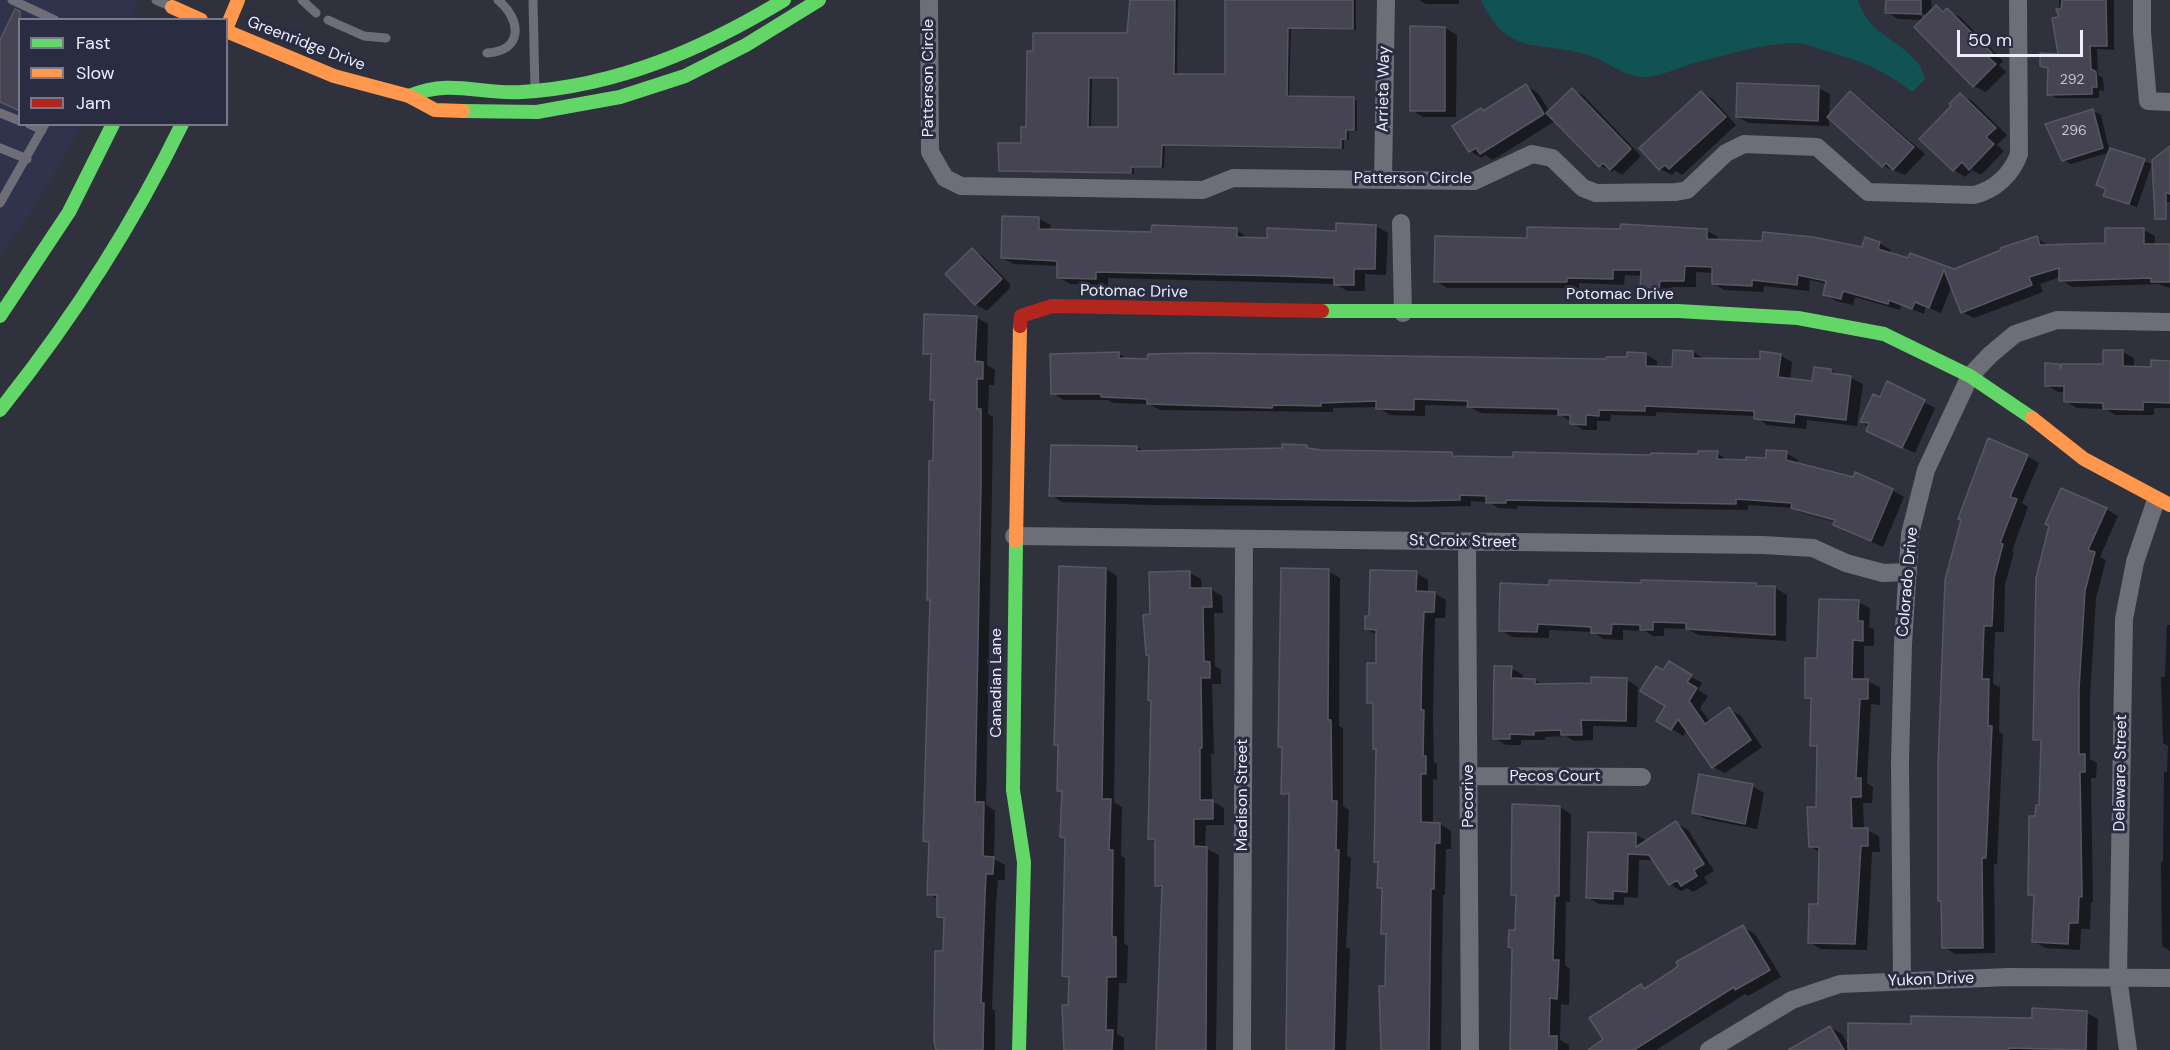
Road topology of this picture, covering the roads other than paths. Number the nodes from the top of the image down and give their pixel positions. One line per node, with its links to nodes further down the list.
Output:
1 (12, 0): 15 (lane)
2 (156, 0): 13 (lane)
3 (238, 0): 18 (street)
4 (302, 0): 14 (lane)
5 (498, 0): 21 (lane)
6 (533, 0): 22 (lane)
7 (784, 0): 22 (street)
8 (819, 0): 25 (street, Greenridge Drive)
9 (929, 0): 33 (street, Patterson Circle)
10 (1386, 0): 33 (street, Arrieta Way)
11 (2018, 0): 33 (street, Patterson Circle)
12 (2142, 0): 24 (street)
13 (171, 9): 16 (street)
14 (316, 13)
15 (51, 18)
16 (196, 18)
17 (328, 20): 20 (lane)
18 (228, 25)
19 (228, 31): 23 (street, Greenridge Drive)
20 (386, 38)
21 (487, 53)
22 (535, 90): 23 (street); 25 (lane)
23 (409, 96): 25 (street, Greenridge Drive)
24 (2170, 102)
25 (537, 112)
26 (0, 113): 27 (lane)
27 (18, 120)
28 (112, 126): 37 (street)
29 (181, 126): 41 (street)
30 (43, 127): 32 (lane)
31 (0, 148): 32 (lane)
32 (27, 159): 34 (lane)
33 (1383, 179)
34 (0, 203)
35 (1401, 223): 36 (street)
36 (1402, 313): 38 (street, Potomac Drive); 40 (street, Potomac Drive)
37 (0, 316)
38 (1021, 316): 43 (street, Canadian Lane)
39 (2170, 322): 40 (street, Colorado Drive)
40 (1970, 376): 42 (street, Potomac Drive); 46 (street, Colorado Drive)
41 (0, 411)
42 (2163, 503): 49 (street, Delaware Street)
43 (1014, 536): 44 (street, St Croix Street); 52 (street, Canadian Lane)
44 (1244, 540): 45 (street, St Croix Street); 53 (street, Madison Street)
45 (1467, 543): 46 (street, St Croix Street); 47 (street, Pecorive)
46 (1908, 572): 51 (street, Colorado Drive)
47 (1468, 776): 48 (street, Pecos Court); 54 (street, Pecorive)
48 (1642, 777)
49 (2118, 977): 50 (street, Yukon Drive); 51 (street, Yukon Drive); 56 (street, Delaware Street)
50 (2170, 978)
51 (1902, 981): 55 (street, Yukon Drive)
52 (1019, 1050)
53 (1242, 1050)
54 (1470, 1050)
55 (1709, 1050)
56 (2128, 1050)

